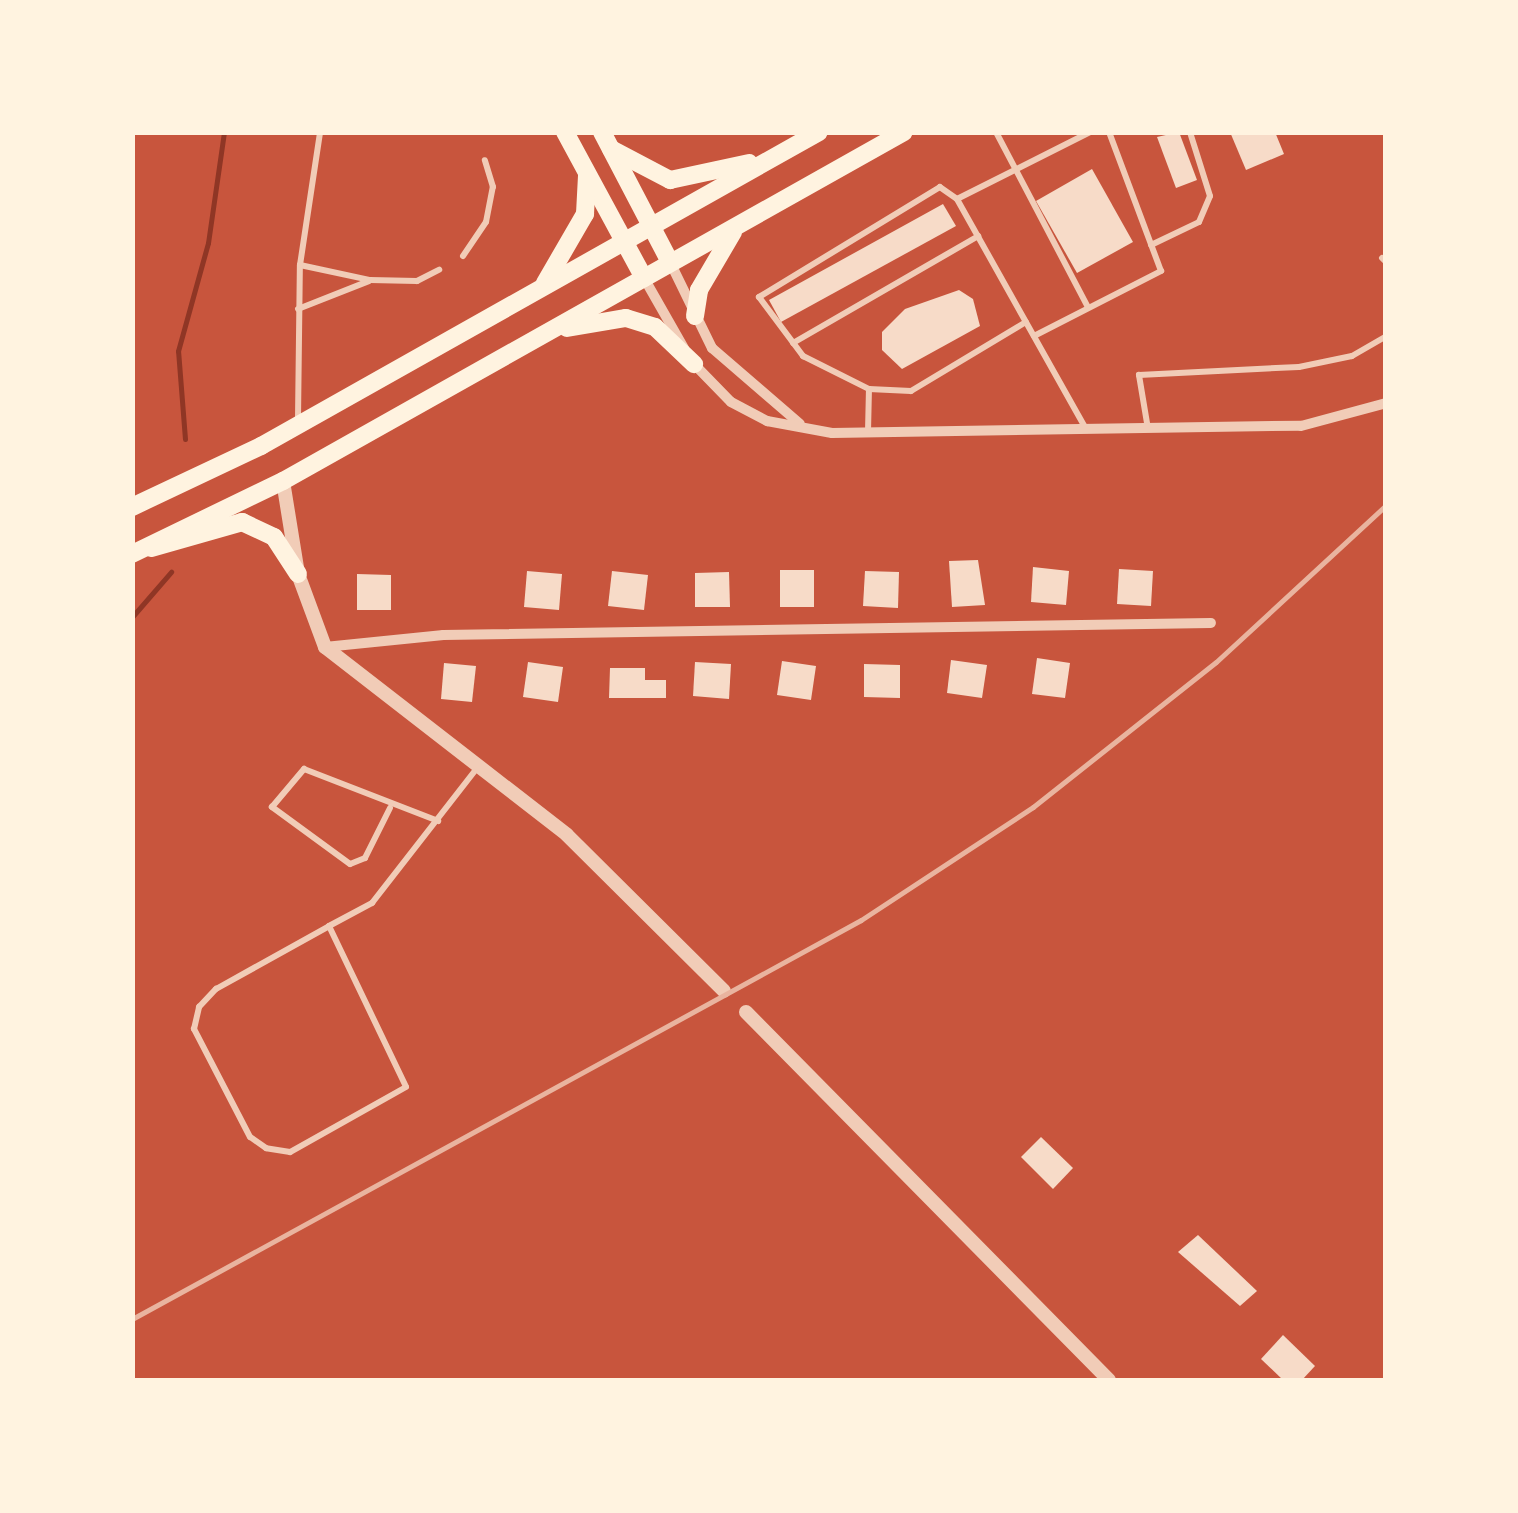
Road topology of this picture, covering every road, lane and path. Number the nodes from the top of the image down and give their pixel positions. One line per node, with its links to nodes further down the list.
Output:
1 (320, 132): 22 (lane)
2 (564, 132): 13 (main road)
3 (819, 132): 10 (main road)
4 (904, 132): 16 (main road)
5 (996, 132): 12 (lane)
6 (1090, 132): 12 (lane)
7 (1109, 132): 19 (lane)
8 (1190, 132): 19 (lane)
9 (607, 141): 10 (main road); 15 (main road)
10 (779, 155): 15 (main road)
11 (484, 160): 20 (lane)
12 (1008, 167): 14 (lane); 27 (lane)
13 (587, 173): 18 (main road); 26 (main road)
14 (958, 199): 17 (lane); 34 (lane)
15 (649, 226): 18 (main road); 21 (main road)
16 (736, 228): 21 (main road); 29 (main road)
17 (978, 236): 30 (lane); 34 (lane)
18 (624, 240): 24 (main road); 26 (main road)
19 (1151, 244): 27 (lane)
20 (464, 256)
21 (670, 262): 24 (main road); 29 (street)
22 (300, 265): 25 (lane); 28 (lane)
23 (439, 270): 25 (lane)
24 (644, 278): 31 (main road); 35 (street)
25 (370, 280): 28 (lane)
26 (542, 288): 39 (main road)
27 (1088, 307): 32 (lane)
28 (298, 309): 39 (lane)
29 (695, 316): 38 (street)
30 (1026, 322): 32 (lane); 36 (lane)
31 (552, 331): 35 (main road); 43 (main road)
32 (1034, 336): 41 (lane)
33 (1386, 336): 40 (lane)
34 (794, 342): 36 (lane)
35 (694, 364): 38 (street)
36 (869, 389): 42 (lane)
37 (1386, 403): 40 (street)
38 (801, 424): 42 (street)
39 (298, 425): 44 (main road)
40 (1148, 429): 41 (street)
41 (1087, 430): 42 (street)
42 (868, 432)
43 (283, 481): 45 (main road); 46 (street)
44 (132, 506)
45 (139, 551): 46 (main road)
46 (298, 574): 48 (street)
47 (1212, 622): 48 (street)
48 (325, 647): 49 (street)
49 (479, 766): 51 (lane); 53 (street)
50 (390, 808): 50 (lane); 51 (lane)
51 (438, 821): 52 (lane)
52 (329, 926): 52 (lane)
53 (724, 991)
54 (746, 1012): 55 (street)
55 (1108, 1380)

